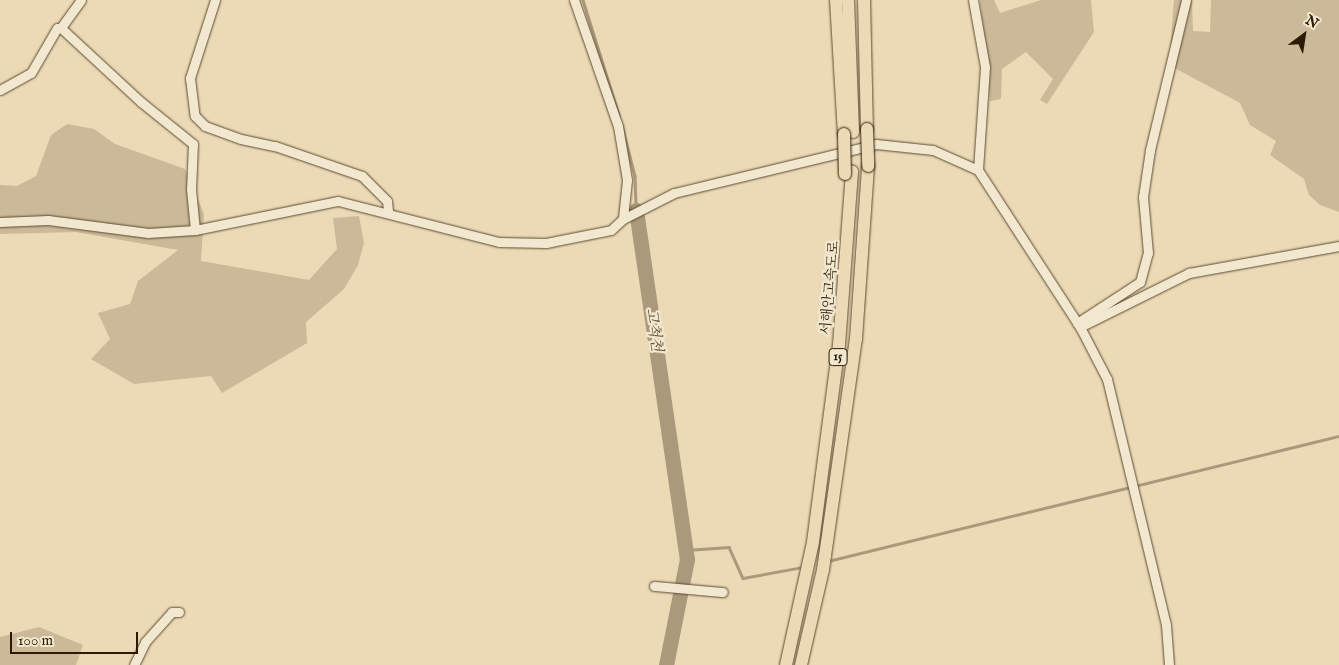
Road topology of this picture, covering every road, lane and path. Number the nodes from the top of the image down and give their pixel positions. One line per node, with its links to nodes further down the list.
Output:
1 (81, 0): 16 (street)
2 (215, 0): 13 (street)
3 (574, 0): 14 (street)
4 (836, 0): 11 (highway)
5 (848, 0): 11 (highway)
6 (864, 0): 24 (highway, 15, bridge)
7 (973, 0): 12 (street)
8 (1186, 0): 18 (street)
9 (57, 28): 10 (street)
10 (0, 90)
11 (848, 133): 23 (highway, 서해안고속도로 / 15, bridge)
12 (978, 170): 14 (street); 18 (street)
13 (388, 211): 14 (street); 16 (street)
14 (626, 218)
15 (0, 222): 16 (street)
16 (195, 230)
17 (1339, 246): 18 (street)
18 (1078, 325): 25 (street)
19 (659, 587): 20 (street)
20 (724, 592)
21 (178, 612): 22 (street)
22 (134, 665)
23 (786, 665)
24 (801, 665)
25 (1170, 665)

